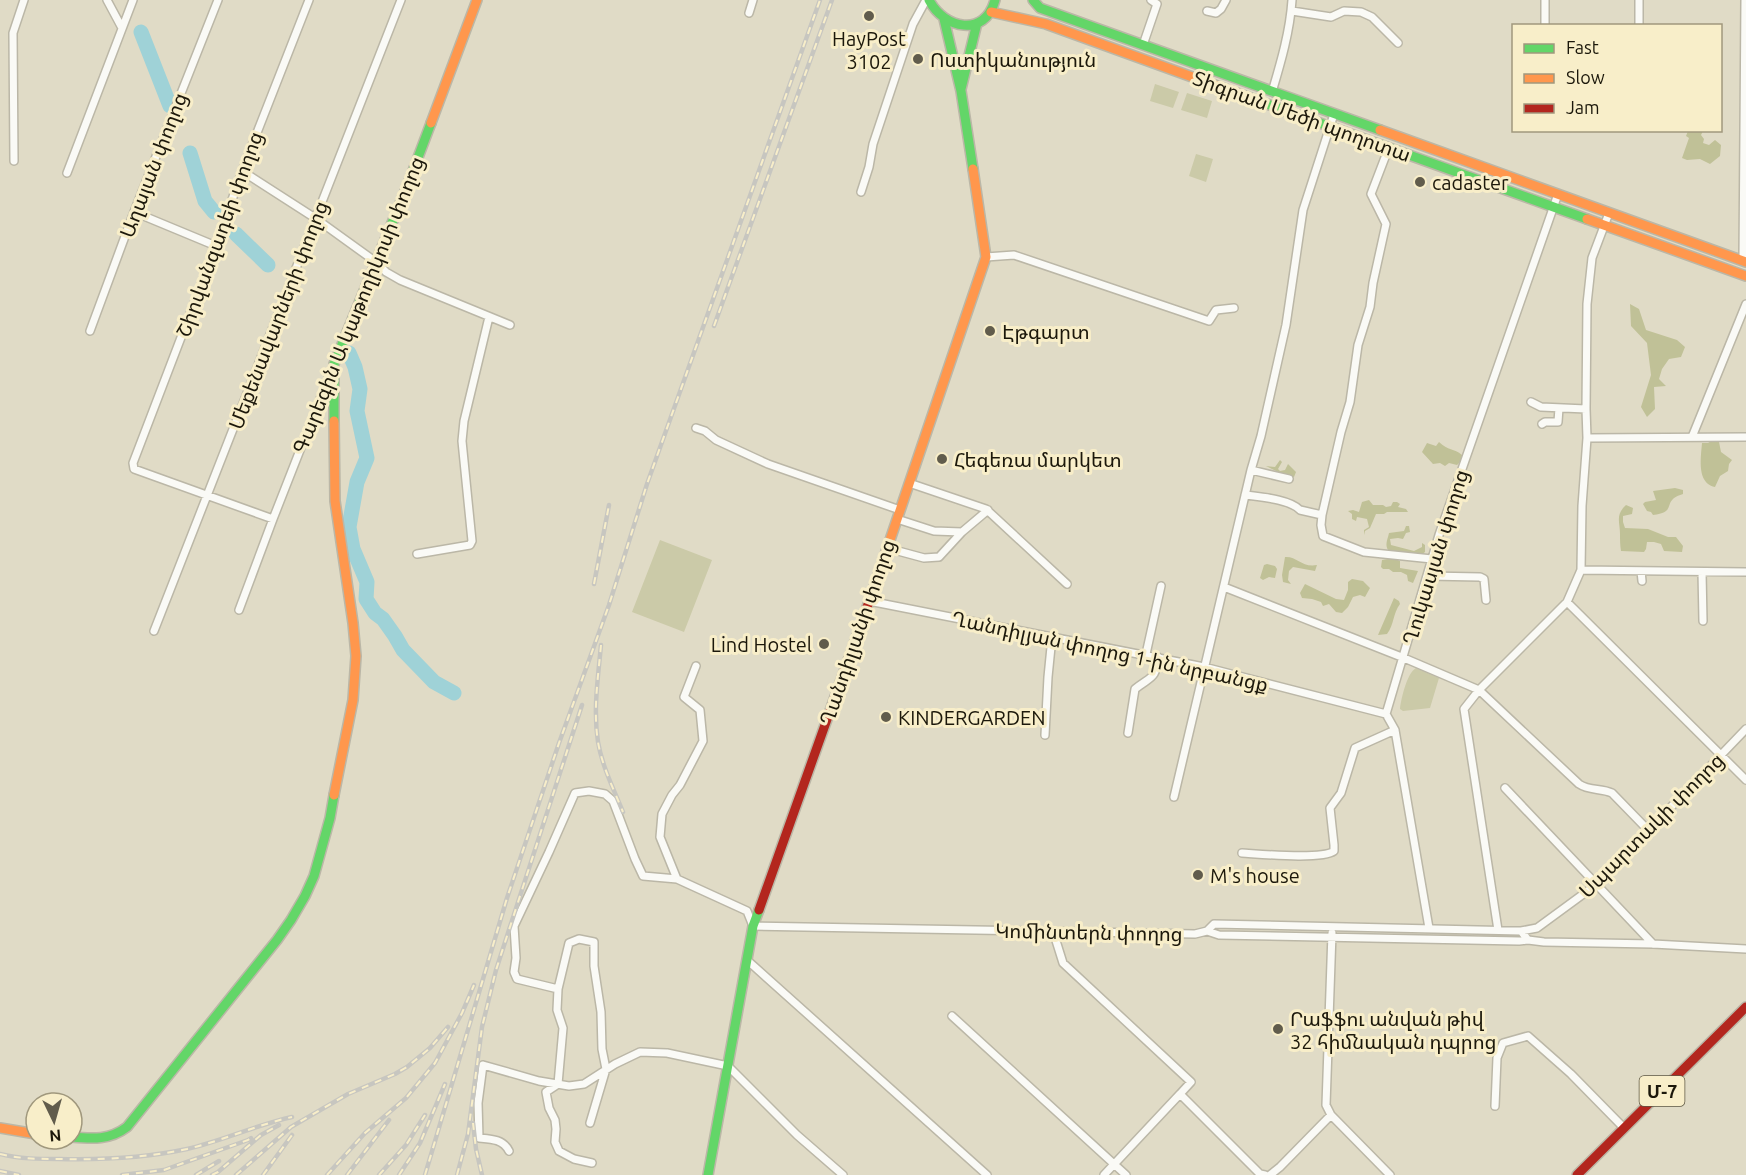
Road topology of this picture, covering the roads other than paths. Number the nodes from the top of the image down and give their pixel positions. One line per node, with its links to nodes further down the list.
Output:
1 (24, 0): 34 (street)
2 (107, 0): 26 (street)
3 (133, 0): 26 (street)
4 (218, 0): 40 (street, Աղայան փողոց)
5 (309, 0): 35 (street, Շիրվանզադեի փողոց)
6 (401, 0): 42 (street, Մեքենավարների փողոց)
7 (477, 0): 47 (main road, Գարեգին Ա կաթողիկոսի փողոց)
8 (753, 0): 21 (street)
9 (928, 0): 22 (main road); 37 (street)
10 (995, 0): 20 (main road)
11 (1033, 0): 28 (main road, Տիգրան Մեծի պողոտա)
12 (1151, 0): 28 (street)
13 (1226, 0): 18 (street)
14 (1292, 0): 19 (street)
15 (1545, 0): 24 (street)
16 (1639, 0): 25 (street)
17 (1745, 0): 46 (street)
18 (1207, 11)
19 (1292, 11): 27 (street); 30 (street)
20 (991, 12): 23 (main road); 32 (main road, Տիգրան Մեծի պողոտա)
21 (749, 14)
22 (944, 19): 23 (main road); 29 (main road, Ղանդիլյանի փողոց)
23 (977, 23): 29 (main road, Ղանդիլյանի փողոց)
24 (1545, 24)
25 (1639, 24)
26 (122, 28): 36 (street)
27 (1398, 43)
28 (1143, 45): 30 (main road, Տիգրան Մեծի պողոտա)
29 (961, 91): 45 (main road, Ղանդիլյանի փողոց)
30 (1272, 92): 31 (main road, Տիգրան Մեծի պողոտա)
31 (1334, 114): 32 (street); 38 (main road, Տիգրան Մեծի պողոտա)
32 (1330, 126): 33 (main road, Տիգրան Մեծի պողոտա); 63 (street)
33 (1389, 147): 39 (main road, Տիգրան Մեծի պողոտա); 70 (street)
34 (14, 161)
35 (242, 171): 42 (street); 44 (street, Շիրվանզադեի փողոց)
36 (67, 173)
37 (861, 192)
38 (1558, 194): 39 (street, Ղուկասյան փողոց); 41 (main road, Տիգրան Մեծի պողոտա)
39 (1553, 207): 43 (main road, Տիգրան Մեծի պողոտա); 75 (street, Ղուկասյան փողոց)
40 (134, 212): 44 (street); 53 (street, Աղայան փողոց)
41 (1610, 213): 43 (street); 46 (main road, Տիգրան Մեծի պողոտա)
42 (315, 218): 47 (street); 66 (street, Մեքենավարների փողոց)
43 (1605, 225): 48 (main road, Տիգրան Մեծի պողոտա); 58 (street)
44 (216, 246): 66 (street, Շիրվանզադեի փողոց)
45 (986, 257): 50 (street); 65 (main road, Ղանդիլյանի փողոց)
46 (1744, 261)
47 (376, 262): 51 (street); 54 (main road, Գարեգին Ա կաթողիկոսի փողոց)
48 (1746, 276)
49 (1746, 304): 60 (street)
50 (1234, 308)
51 (489, 316): 52 (street); 74 (street)
52 (510, 325)
53 (90, 331)
54 (334, 364): 71 (street, Գարեգին Ա կաթողիկոսի փողոց); 136 (main road)
55 (1531, 402): 56 (street)
56 (1548, 407): 57 (street); 57 (street)
57 (1559, 408): 58 (street)
58 (1586, 409): 62 (street)
59 (696, 429): 69 (street)
60 (1692, 437): 61 (street); 62 (street)
61 (1746, 437)
62 (1587, 438): 76 (street)
63 (1251, 470): 64 (street); 67 (street)
64 (1289, 479)
65 (909, 483): 68 (street); 69 (main road, Ղանդիլյանի փողոց)
66 (208, 495): 71 (street); 90 (street, Մեքենավարների փողոց)
67 (1245, 495): 70 (street); 84 (street)
68 (988, 510): 72 (street); 82 (street)
69 (898, 514): 72 (street); 73 (main road, Ղանդիլյանի փողոց)
70 (1322, 515): 75 (street)
71 (273, 519): 88 (street, Գարեգին Ա կաթողիկոսի փողոց)
72 (962, 532): 73 (street)
73 (886, 548): 86 (main road, Ղանդիլյանի փողոց)
74 (417, 554)
75 (1432, 559): 80 (street, Ղուկասյան փողոց)
76 (1581, 570): 77 (street); 87 (street)
77 (1641, 571): 78 (street); 81 (street)
78 (1702, 572): 79 (street); 89 (street)
79 (1746, 572)
80 (1428, 576): 85 (street); 94 (street, Ղուկասյան փողոց)
81 (1642, 581)
82 (1066, 584)
83 (1161, 586): 92 (street)
84 (1224, 587): 94 (street); 96 (street)
85 (1486, 600)
86 (869, 601): 91 (street, Ղանդիլյան փողոց 1-ին նրբանցք); 111 (main road, Ղանդիլյանի փողոց)
87 (1567, 602): 97 (street); 103 (street)
88 (239, 610)
89 (1703, 621)
90 (154, 631)
91 (1052, 637): 92 (street, Ղանդիլյան փողոց 1-ին նրբանցք); 102 (street)
92 (1146, 654): 93 (street, Ղանդիլյան փողոց 1-ին նրբանցք)
93 (1158, 657): 96 (street, Ղանդիլյան փողոց 1-ին նրբանցք); 101 (street)
94 (1404, 658): 97 (street); 98 (street, Ղուկասյան փողոց)
95 (696, 666): 109 (street)
96 (1204, 667): 98 (street, Ղանդիլյան փողոց 1-ին նրբանցք); 106 (street)
97 (1479, 690): 107 (street); 114 (street)
98 (1386, 714): 100 (street)
99 (1746, 729): 103 (street, Սպարտակի փողոց)
100 (1395, 730): 108 (street); 113 (street)
101 (1128, 734)
102 (1045, 735)
103 (1722, 755): 104 (street); 107 (street, Սպարտակի փողոց)
104 (1746, 780)
105 (1505, 788): 110 (street)
106 (1174, 797)
107 (1648, 830): 110 (street, Սպարտակի փողոց)
108 (1242, 853)
109 (677, 879): 111 (street); 123 (street)
110 (1596, 884): 116 (street, Սպարտակի փողոց); 120 (street)
111 (753, 926): 117 (street, Կոմինտերն փողոց); 122 (main road, Ղանդիլյանի փողոց)
112 (1333, 926): 113 (street, Կոմինտերն փողոց); 115 (street, Կոմինտերն փողոց); 118 (street)
113 (1429, 928): 114 (street, Կոմինտերն փողոց)
114 (1498, 930): 116 (street, Կոմինտերն փողոց)
115 (1207, 931): 117 (street, Կոմինտերն փողոց); 118 (street)
116 (1521, 931): 119 (street)
117 (1053, 932): 129 (street)
118 (1332, 936): 119 (street); 131 (street)
119 (1528, 940): 120 (street)
120 (1653, 944): 121 (street)
121 (1746, 949)
122 (747, 960): 126 (main road, Ղանդիլյանի փողոց); 142 (street)
123 (558, 988): 127 (street); 128 (street)
124 (1746, 1007): 134 (main road, Մ-7)
125 (952, 1016): 139 (street)
126 (728, 1066): 127 (street); 140 (main road, Ղանդիլյանի փողոց); 141 (street)
127 (606, 1069): 128 (street); 132 (street)
128 (558, 1084): 137 (street); 138 (street)
129 (1180, 1094): 139 (street); 145 (street)
130 (1495, 1106): 134 (street)
131 (1331, 1115): 146 (street); 147 (street)
132 (590, 1123)
133 (0, 1128): 135 (main road)
134 (1624, 1128): 148 (main road, Մ-7)
135 (24, 1132)
136 (84, 1138)
137 (508, 1151)
138 (592, 1163)
139 (1113, 1164): 143 (street); 144 (street)
140 (708, 1175)
141 (843, 1175)
142 (987, 1175)
143 (1104, 1175)
144 (1126, 1175)
145 (1265, 1175)
146 (1270, 1175)
147 (1389, 1175)
148 (1577, 1175)

